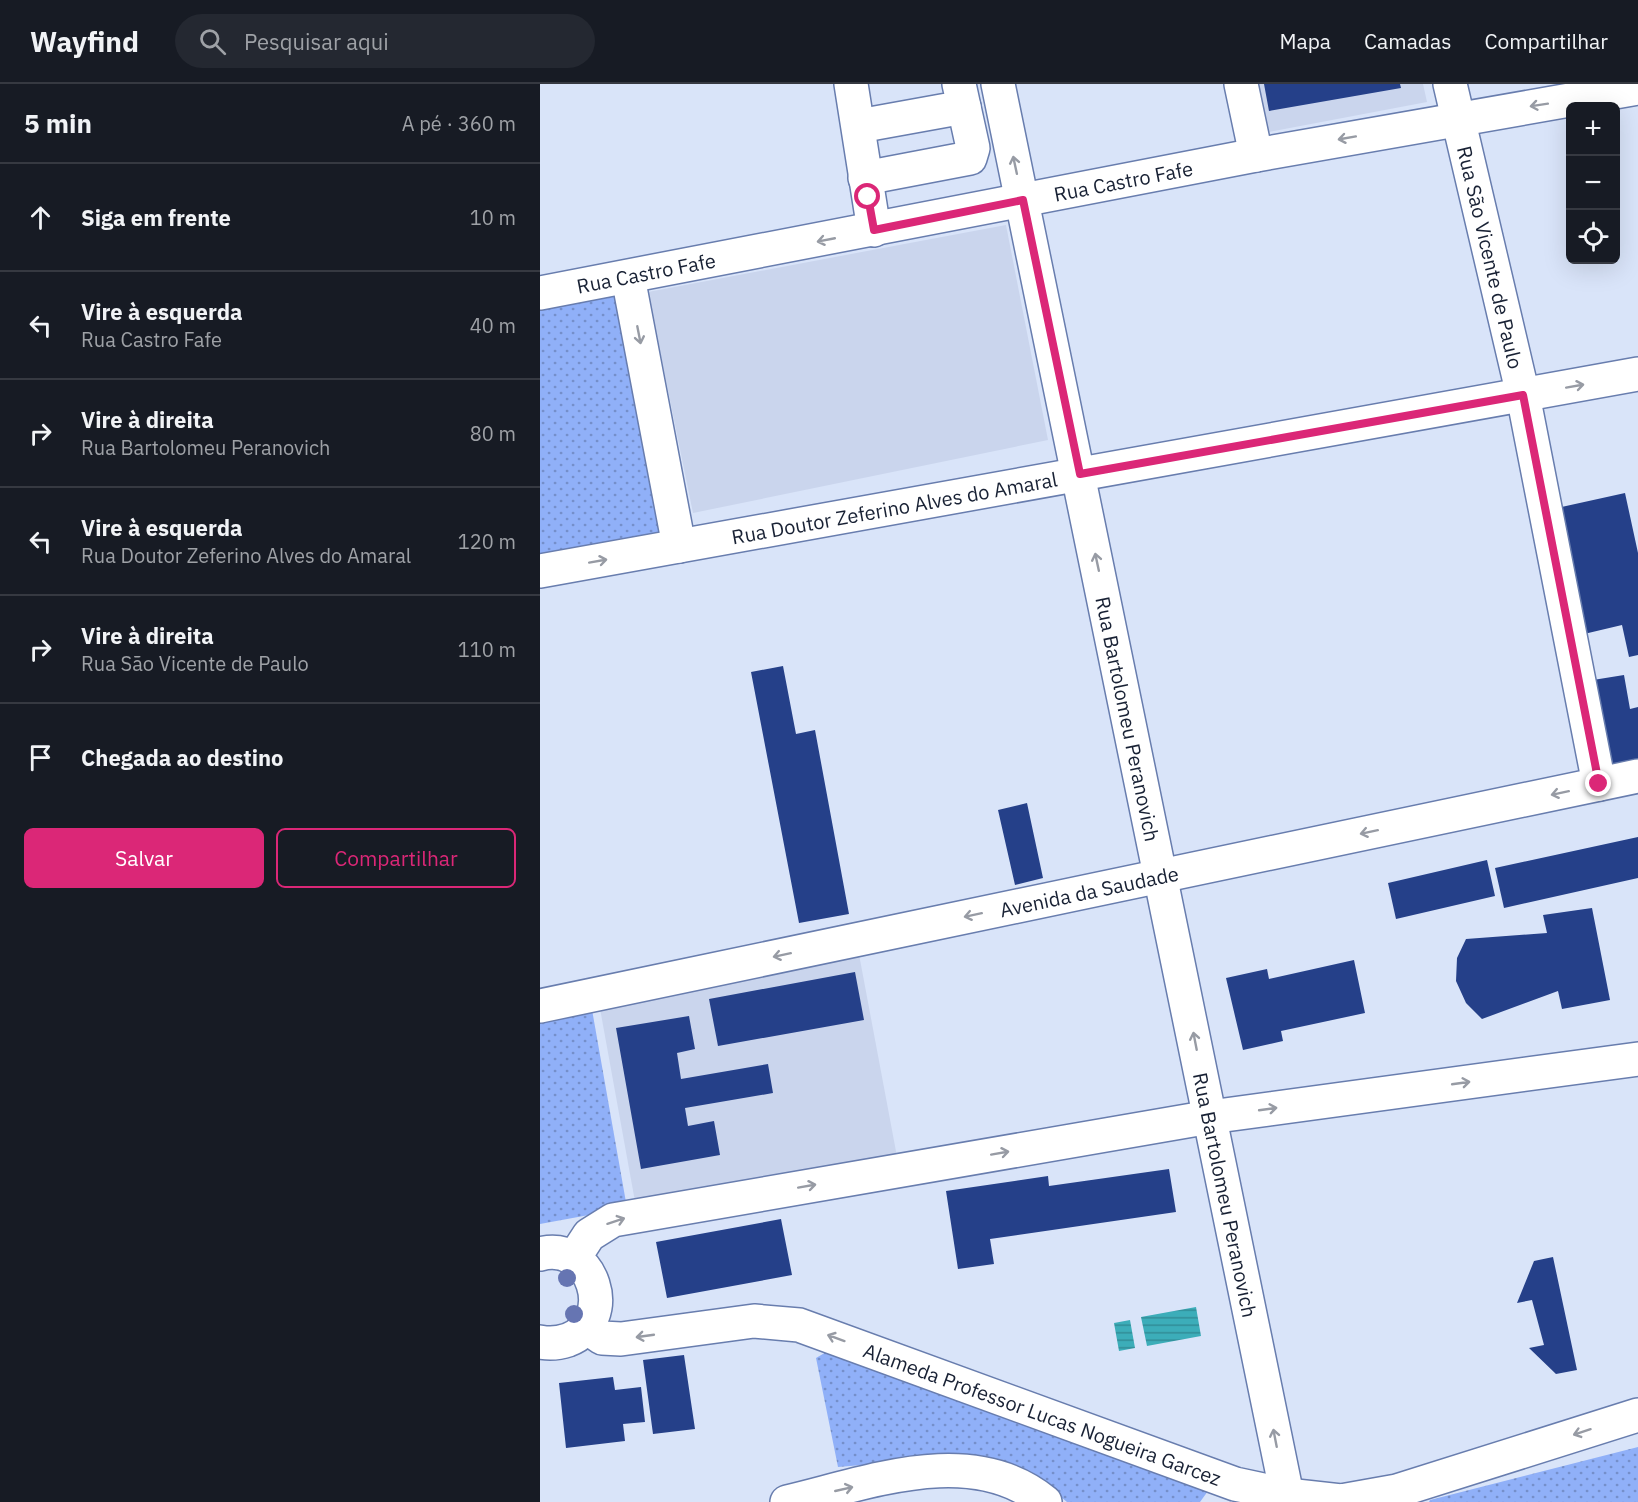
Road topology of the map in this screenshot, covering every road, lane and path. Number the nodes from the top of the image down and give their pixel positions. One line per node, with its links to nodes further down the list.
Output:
1 (851, 84): 8 (street)
2 (998, 84): 11 (street, Rua Bartolomeu Peranovich, one-way to 2)
3 (1241, 84): 9 (street)
4 (1450, 84): 7 (street, Rua São Vicente de Paulo)
5 (1638, 88): 7 (street, Rua Castro Fafe, one-way to 7)
6 (961, 96): 8 (street); 10 (street)
7 (1457, 118): 9 (street, Rua Castro Fafe, one-way to 9); 16 (street, Rua São Vicente de Paulo)
8 (859, 126): 10 (street)
9 (1256, 155): 11 (street, Rua Castro Fafe)
10 (865, 178): 12 (street)
11 (1023, 200): 12 (street, Rua Castro Fafe); 17 (street, Rua Bartolomeu Peranovich)
12 (874, 230): 13 (street, Rua Castro Fafe, one-way to 13)
13 (628, 277): 14 (street, Rua Castro Fafe); 18 (street, one-way to 18)
14 (540, 293)
15 (1638, 374): 16 (street, Rua Doutor Zeferino Alves do Amaral, one-way to 15)
16 (1523, 395): 17 (street, Rua Doutor Zeferino Alves do Amaral); 21 (street, Rua São Vicente de Paulo)
17 (1080, 474): 18 (street, Rua Doutor Zeferino Alves do Amaral); 22 (street, Rua Bartolomeu Peranovich, one-way to 17)
18 (679, 546): 19 (street, Rua Doutor Zeferino Alves do Amaral, one-way to 18)
19 (540, 571)
20 (1638, 776): 21 (street, Avenida da Saudade)
21 (1599, 784): 22 (street, Avenida da Saudade, one-way to 22)
22 (1161, 875): 23 (street, Avenida da Saudade, one-way to 23); 25 (street, Rua Bartolomeu Peranovich, one-way to 22)
23 (540, 1006)
24 (1638, 1059): 25 (street, one-way to 24)
25 (1210, 1117): 27 (street, one-way to 25); 30 (street, Rua Bartolomeu Peranovich, one-way to 25)
26 (540, 1254): 27 (street)
27 (574, 1258): 28 (street)
28 (557, 1342): 30 (street, Alameda Professor Lucas Nogueira Garcez, one-way to 28)
29 (1638, 1415): 30 (street, Alameda Professor Lucas Nogueira Garcez, one-way to 30)
30 (1287, 1495)
31 (787, 1502): 32 (street, one-way to 32)
32 (1046, 1502)

